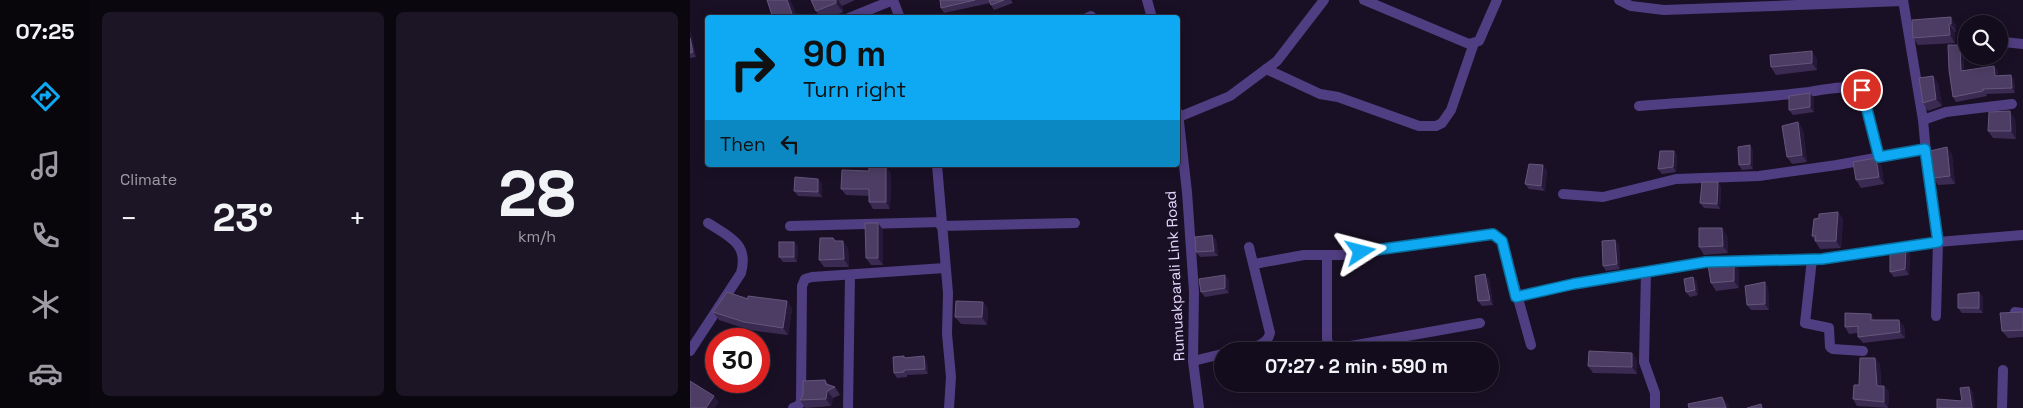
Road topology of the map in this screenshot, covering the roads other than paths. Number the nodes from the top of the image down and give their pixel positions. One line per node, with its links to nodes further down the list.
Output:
1 (893, 0): 8 (street); 9 (street)
2 (1147, 0): 10 (street)
3 (1324, 0): 14 (street)
4 (1364, 0): 12 (street)
5 (1497, 0): 12 (street)
6 (1619, 0): 7 (street)
7 (1903, 0): 18 (street)
8 (857, 15)
9 (899, 15)
10 (1151, 15)
11 (2008, 42): 13 (street)
12 (1474, 43): 14 (street)
13 (2023, 44)
14 (1266, 69): 17 (street)
15 (2012, 104): 18 (street)
16 (1639, 106): 21 (street)
17 (1180, 114)
18 (1923, 120): 20 (street)
19 (1180, 132): 45 (street, Rumuakparali Link Road)
20 (1925, 149): 21 (street); 29 (street)
21 (1879, 157): 23 (street)
22 (937, 167): 26 (street)
23 (1564, 194)
24 (708, 223): 43 (street)
25 (1075, 223): 26 (street)
26 (941, 224): 27 (street); 34 (street)
27 (790, 226)
28 (2023, 236): 29 (street)
29 (1938, 242): 32 (street); 38 (street)
30 (1249, 247): 33 (street)
31 (1328, 256): 33 (street); 37 (street); 39 (street)
32 (1812, 259): 35 (street); 42 (street)
33 (1254, 264): 40 (street)
34 (945, 268): 36 (street); 49 (street)
35 (1646, 272): 37 (street); 51 (street)
36 (850, 275): 47 (street); 48 (street)
37 (1516, 297): 41 (street)
38 (1936, 316)
39 (1480, 324)
40 (1266, 342)
41 (1531, 345)
42 (1863, 351)
43 (690, 352)
44 (1214, 356): 45 (street)
45 (1193, 361): 50 (street, Rumuakparali Link Road)
46 (2003, 370): 52 (street)
47 (793, 408)
48 (848, 408)
49 (949, 408)
50 (1199, 408)
51 (1655, 408)
52 (2002, 408)

